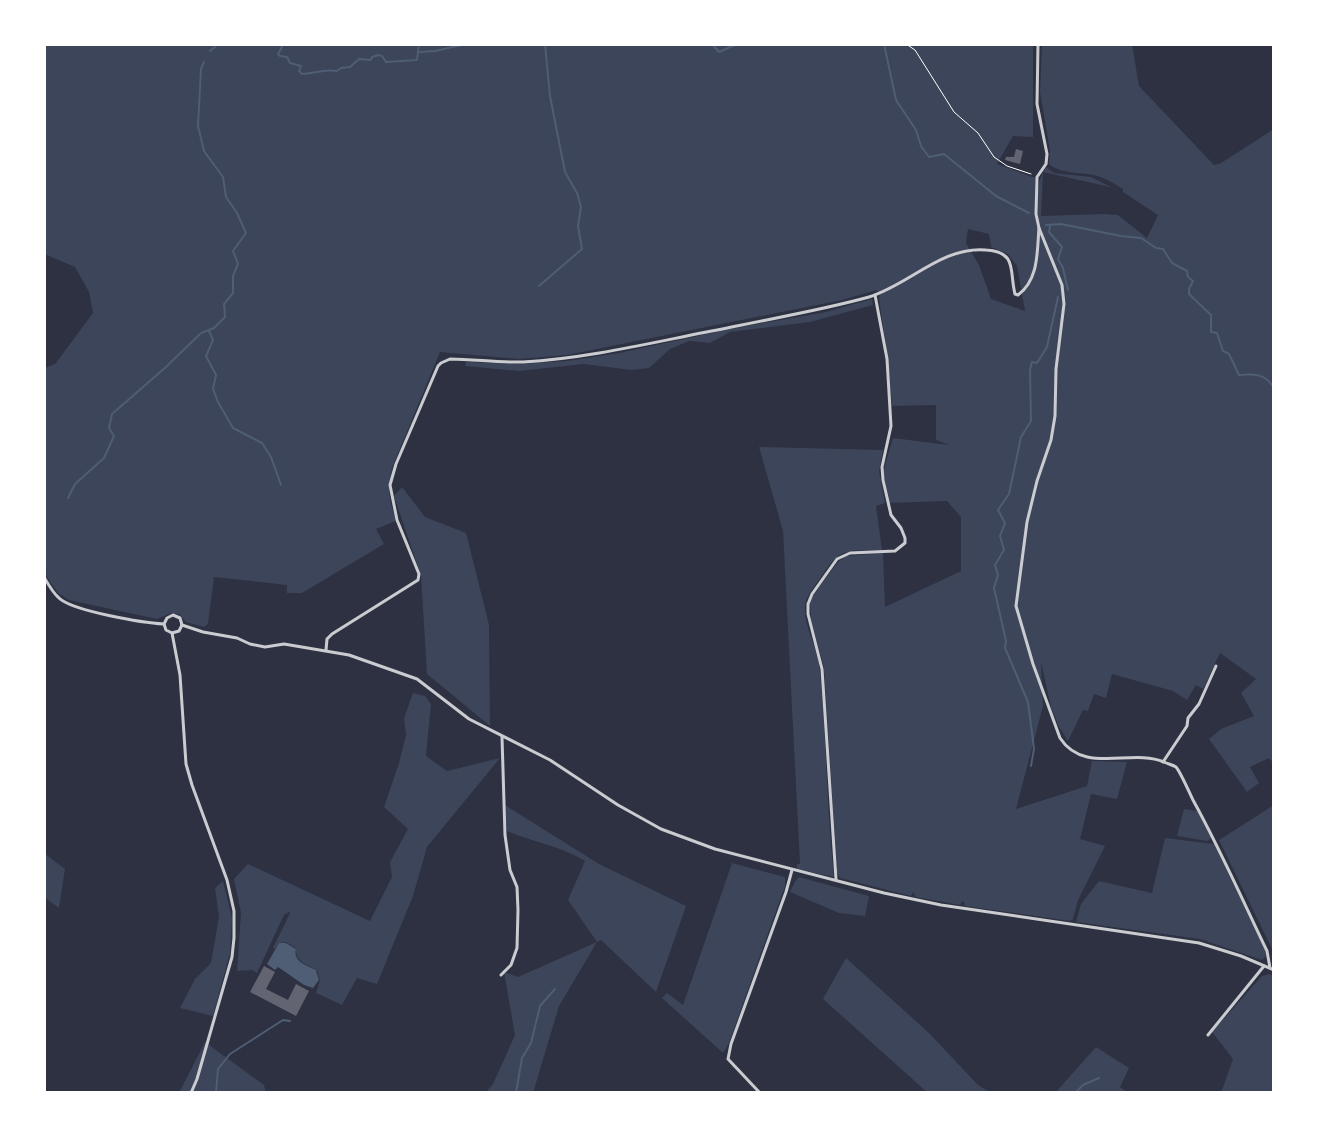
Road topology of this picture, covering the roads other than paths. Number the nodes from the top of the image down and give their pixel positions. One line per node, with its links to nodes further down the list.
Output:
1 (1038, 44): 2 (street)
2 (1039, 228): 3 (street); 11 (street)
3 (875, 295): 8 (street); 13 (street)
4 (44, 577): 5 (street)
5 (164, 624): 6 (street); 7 (street)
6 (182, 625): 7 (street); 8 (street)
7 (172, 633): 18 (street)
8 (326, 650): 10 (street)
9 (1216, 666): 11 (street)
10 (502, 737): 12 (street); 16 (street)
11 (1163, 762): 15 (street)
12 (792, 870): 13 (street); 19 (street)
13 (836, 881): 14 (street)
14 (1264, 966): 15 (street); 17 (street)
15 (1272, 969)
16 (501, 975)
17 (1208, 1035)
18 (191, 1093)
19 (760, 1093)

